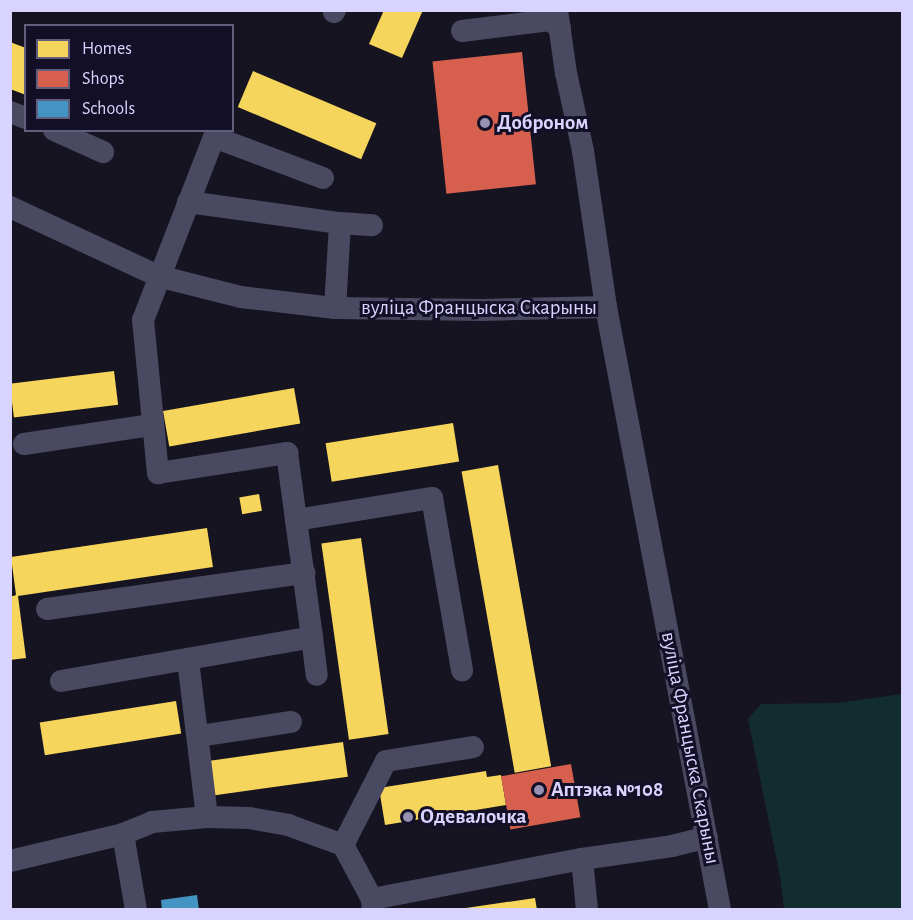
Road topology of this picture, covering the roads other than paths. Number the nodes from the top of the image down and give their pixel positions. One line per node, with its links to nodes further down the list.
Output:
1 (558, 19): 2 (street); 11 (street)
2 (462, 31)
3 (59, 132): 4 (street)
4 (104, 152)
5 (323, 178): 6 (street)
6 (188, 202): 8 (street); 10 (street)
7 (10, 207): 10 (street, вуліца Францыска Скарыны)
8 (340, 223): 9 (street); 12 (street)
9 (372, 225)
10 (158, 276): 12 (street, вуліца Францыска Скарыны); 13 (street)
11 (606, 307): 12 (street, вуліца Францыска Скарыны); 28 (street, вуліца Францыска Скарыны)
12 (335, 308)
13 (151, 425): 14 (street); 15 (street)
14 (24, 444)
15 (296, 520): 16 (street); 20 (street)
16 (304, 573): 17 (street); 18 (street)
17 (47, 609)
18 (312, 638): 19 (street); 21 (street)
19 (188, 660): 22 (street); 24 (street)
20 (462, 669)
21 (317, 675)
22 (61, 681)
23 (291, 722): 24 (street)
24 (199, 736): 26 (street)
25 (473, 747): 29 (street)
26 (207, 817): 27 (street); 29 (street)
27 (123, 834): 31 (street); 33 (street)
28 (707, 837): 30 (street); 35 (street, вуліца Францыска Скарыны)
29 (343, 845): 32 (street)
30 (582, 859): 32 (street); 34 (street)
31 (10, 861)
32 (372, 904)
33 (136, 909)
34 (587, 909)
35 (720, 909)

